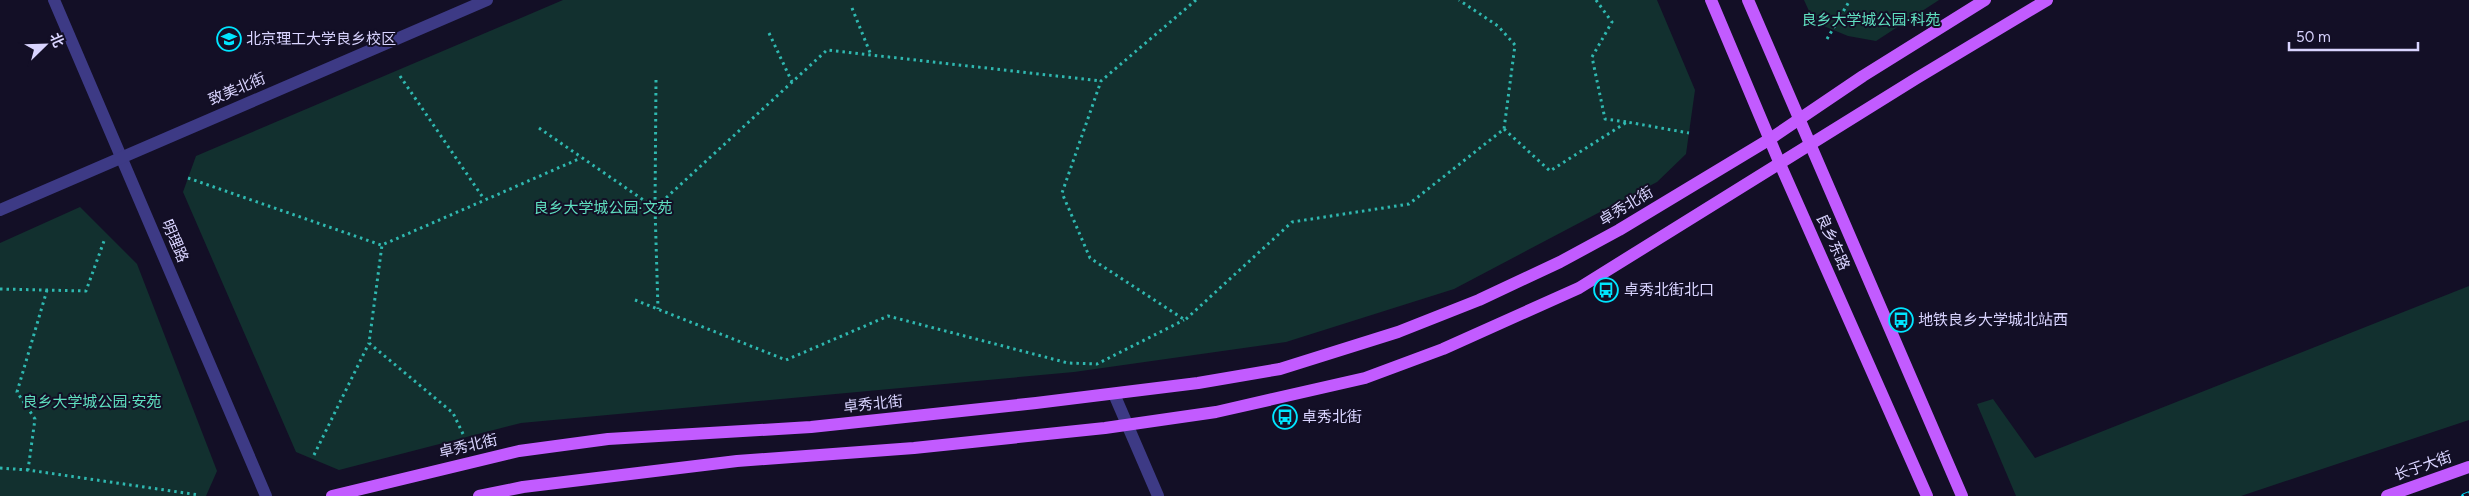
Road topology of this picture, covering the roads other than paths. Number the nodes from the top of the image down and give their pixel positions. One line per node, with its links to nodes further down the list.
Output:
1 (54, 0): 10 (street, 明理路)
2 (487, 0): 10 (street, 致美北街)
3 (1711, 0): 8 (main road, 良乡东路)
4 (1748, 0): 7 (main road, 良乡东路)
5 (1985, 0): 7 (main road, 卓秀北街)
6 (2047, 0): 9 (main road)
7 (1799, 118): 8 (main road, 卓秀北街); 9 (main road, 良乡东路)
8 (1770, 139): 11 (main road, 良乡东路); 13 (main road, 卓秀北街)
9 (1810, 146): 11 (main road); 21 (main road, 良乡东路)
10 (121, 156): 12 (street, 致美北街); 16 (street, 明理路)
11 (1780, 164): 14 (main road); 20 (main road, 良乡东路)
12 (0, 210)
13 (1114, 394): 14 (street); 17 (main road, 卓秀北街)
14 (1127, 425): 18 (main road); 19 (street)
15 (2469, 467): 22 (main road, 长于大街)
16 (266, 496)
17 (332, 496)
18 (479, 496)
19 (1158, 496)
20 (1927, 496)
21 (1962, 496)
22 (2387, 496)

